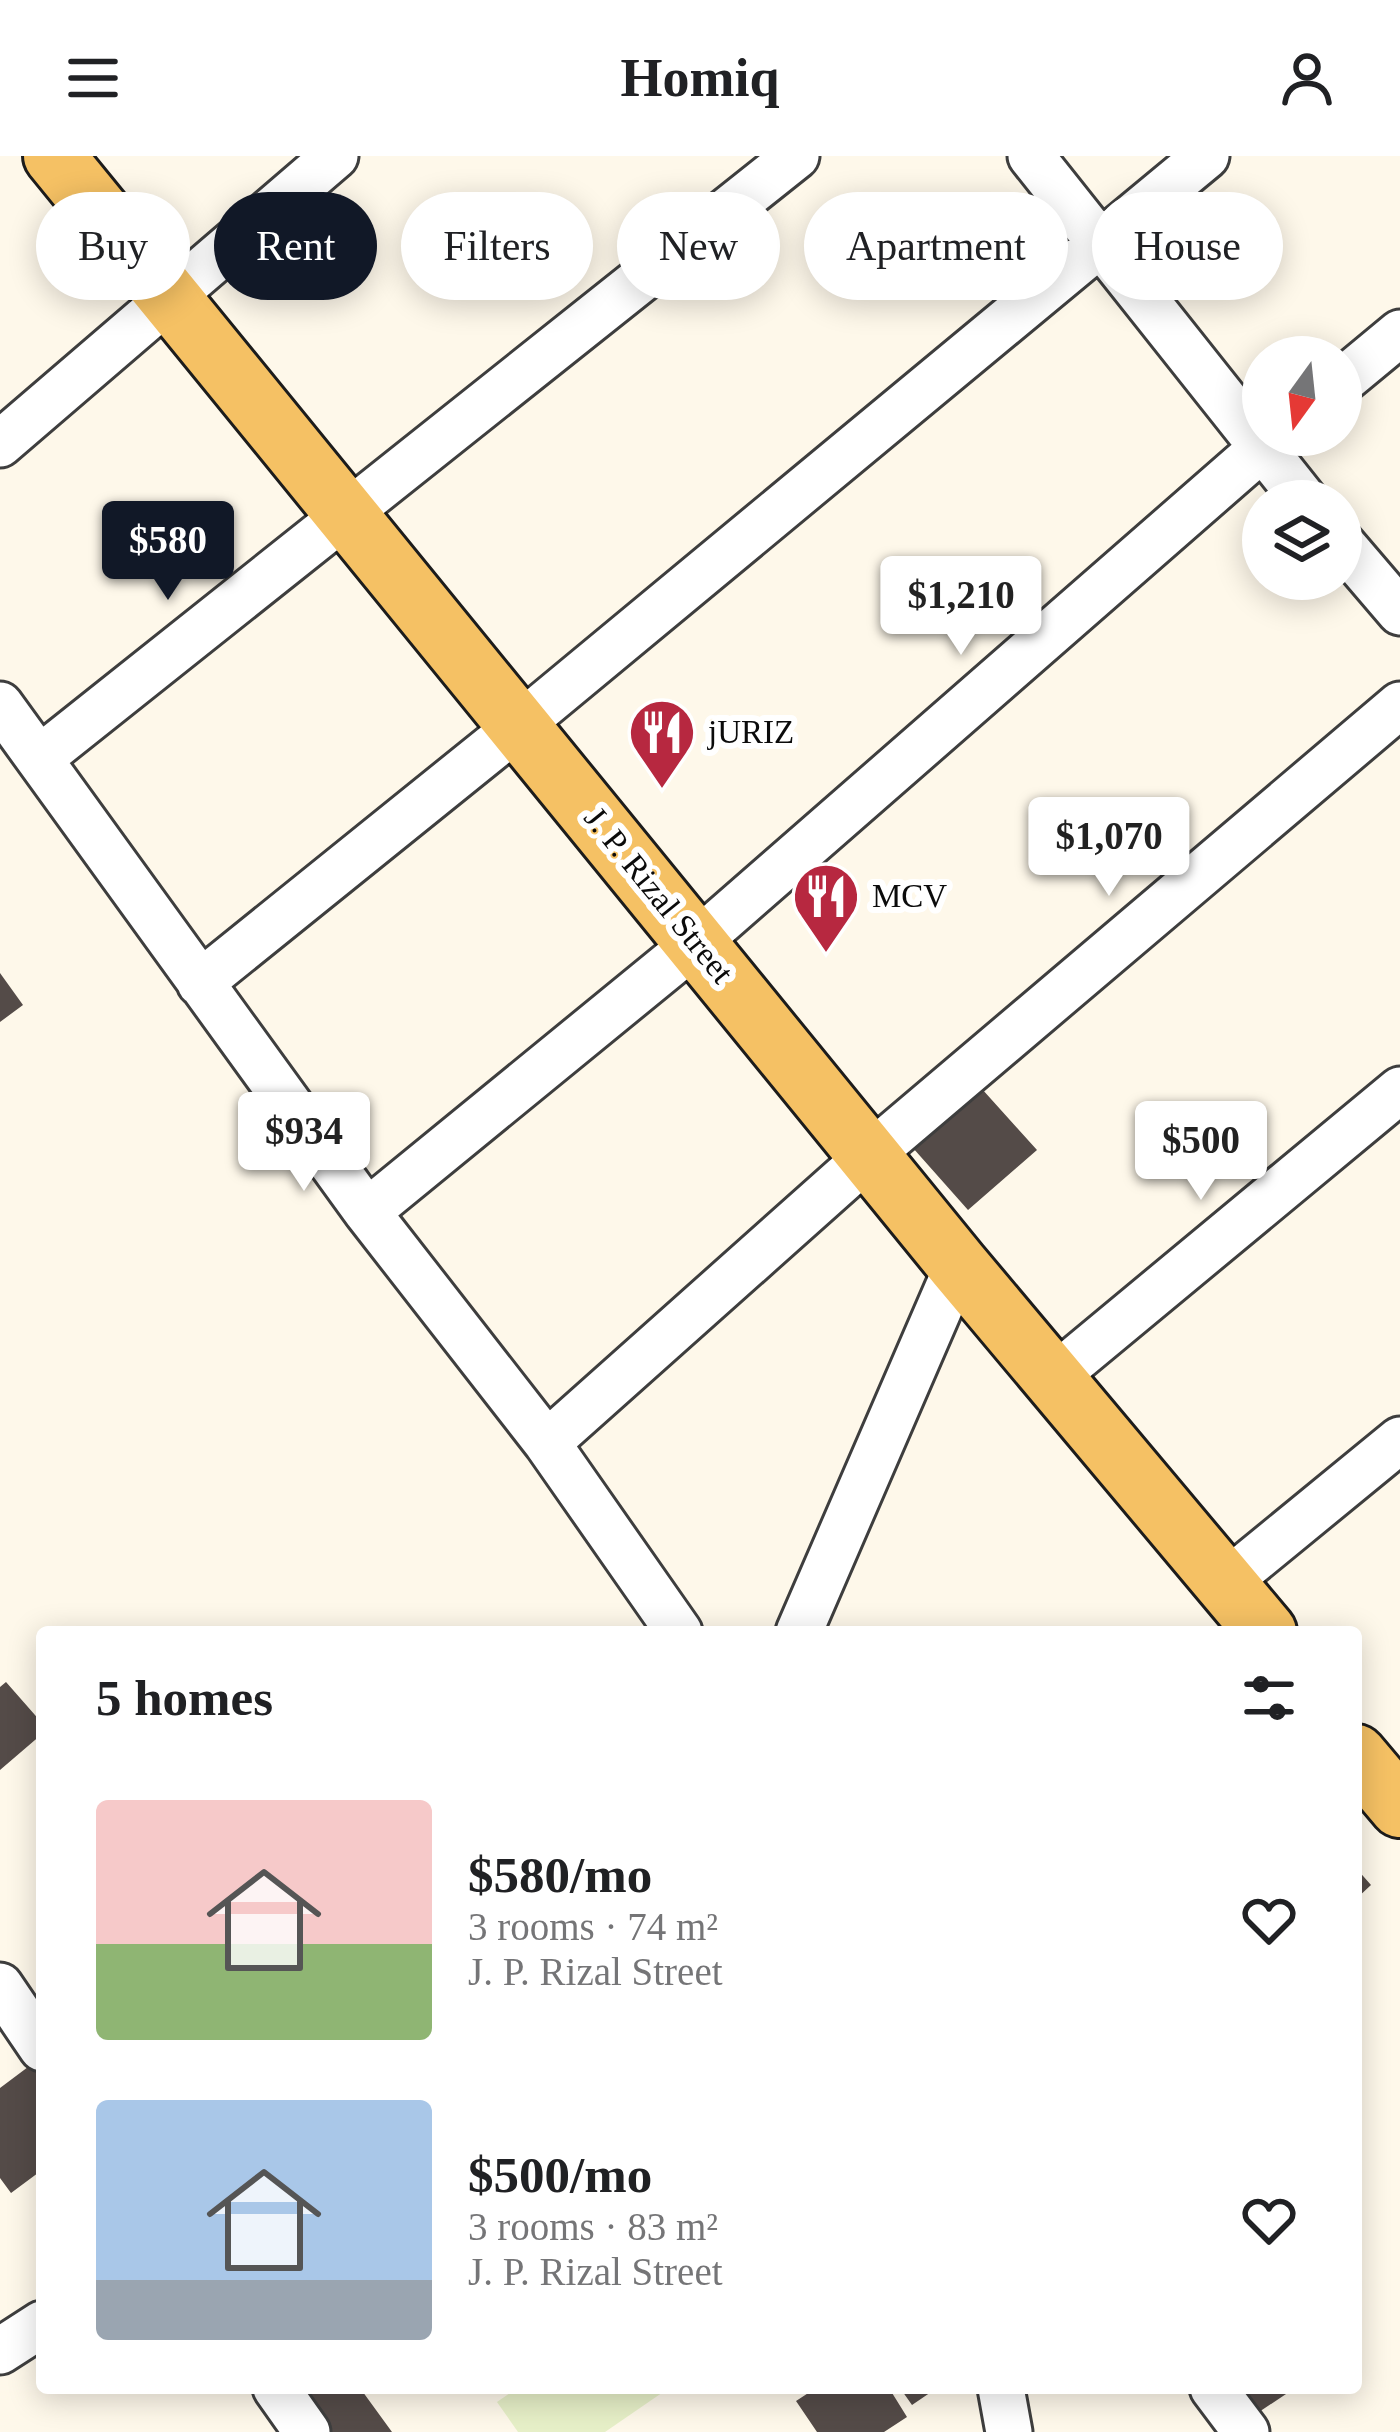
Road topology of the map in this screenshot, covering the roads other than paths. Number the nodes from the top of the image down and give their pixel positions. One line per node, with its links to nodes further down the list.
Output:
1 (54, 156): 6 (main road, J. P. Rizal Street)
2 (335, 156): 10 (street)
3 (796, 156): 18 (street)
4 (1030, 156): 8 (street)
5 (1206, 156): 7 (street)
6 (84, 192)
7 (1162, 192)
8 (1092, 233)
9 (1092, 250): 23 (street)
10 (190, 286)
11 (174, 300): 16 (street); 18 (main road, J. P. Rizal Street)
12 (1148, 300): 15 (street)
13 (1400, 333): 14 (street)
14 (1362, 365)
15 (1242, 410)
16 (0, 444)
17 (1253, 456): 25 (street)
18 (347, 511): 23 (main road, J. P. Rizal Street); 24 (street)
19 (1362, 568): 20 (street)
20 (1400, 612)
21 (0, 705): 24 (street)
22 (1400, 705): 28 (street)
23 (521, 724): 25 (main road, J. P. Rizal Street); 26 (street)
24 (40, 758): 26 (street)
25 (697, 942): 28 (main road, J. P. Rizal Street); 29 (street)
26 (200, 982): 29 (street)
27 (1400, 1090): 31 (street)
28 (871, 1154): 30 (main road, J. P. Rizal Street); 33 (street)
29 (367, 1212): 33 (street)
30 (958, 1265): 31 (main road, J. P. Rizal Street); 36 (street)
31 (1053, 1378): 34 (main road, J. P. Rizal Street)
32 (1400, 1440): 34 (street)
33 (547, 1443): 35 (street)
34 (1228, 1581): 37 (main road, J. P. Rizal Street)
35 (675, 1626)
36 (803, 1626)
37 (1262, 1626)
38 (1362, 1764): 39 (main road)
39 (1400, 1807)
40 (0, 1986): 41 (street)
41 (36, 2039)
42 (36, 2328): 43 (street)
43 (0, 2351)
44 (281, 2394): 47 (street)
45 (1002, 2394): 48 (street)
46 (1218, 2394): 49 (street)
47 (307, 2432)
48 (1009, 2432)
49 (1246, 2432)

